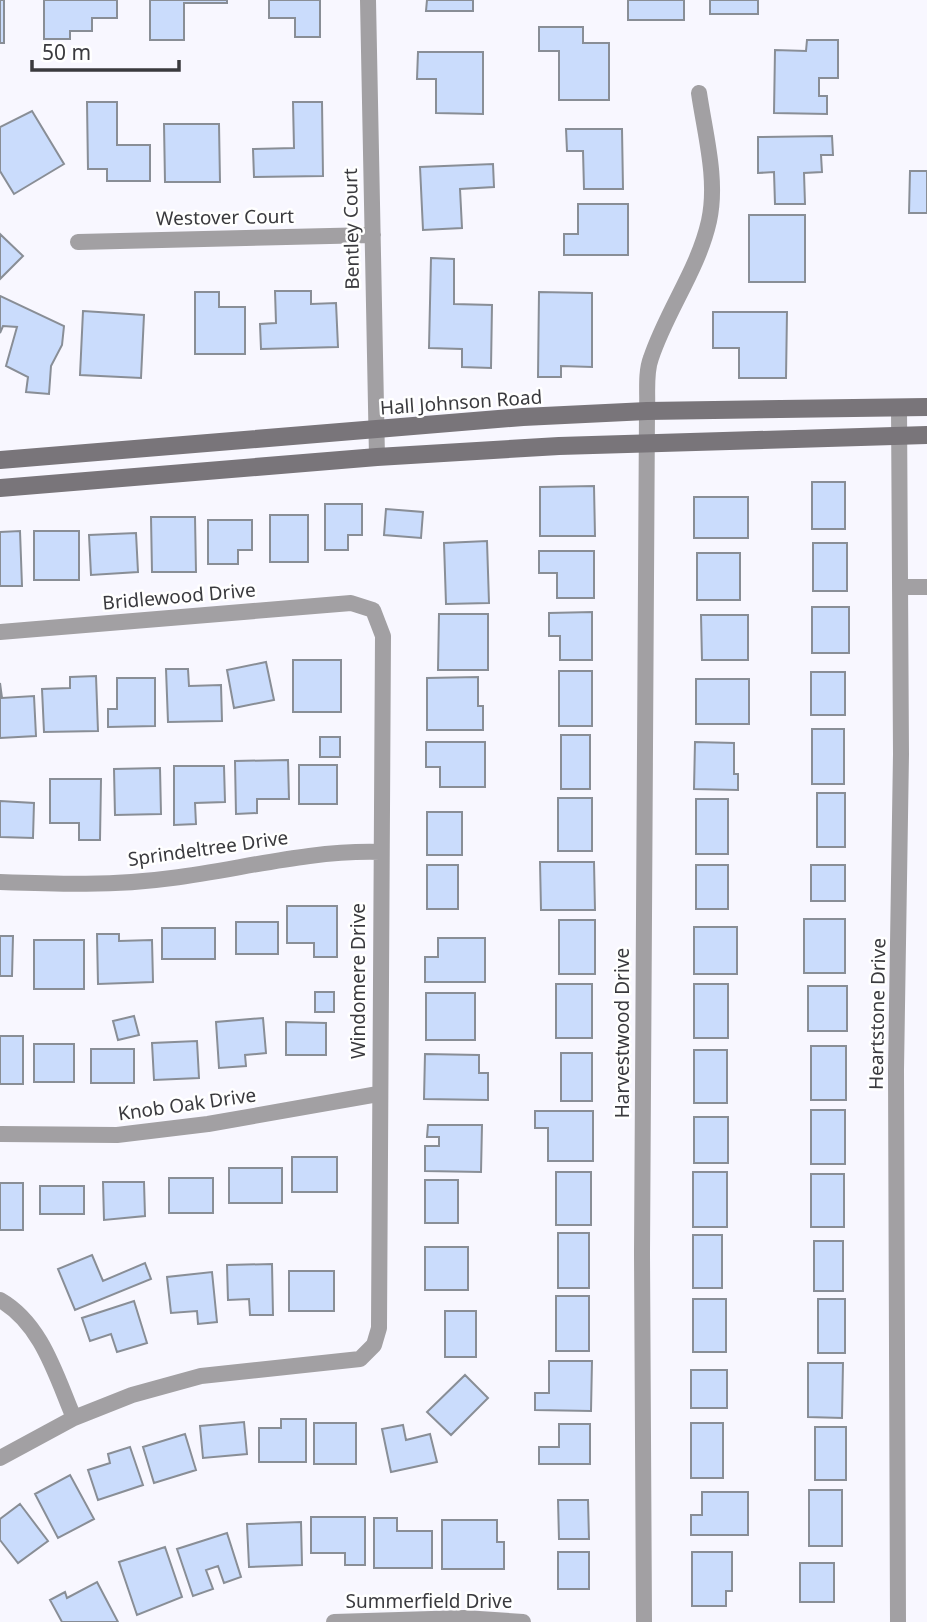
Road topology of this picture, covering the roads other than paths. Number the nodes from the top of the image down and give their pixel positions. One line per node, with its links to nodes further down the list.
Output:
1 (368, 0): 3 (street, Bentley Court)
2 (699, 93): 7 (street, Harvestwood Drive)
3 (373, 235): 4 (street, Westover Court); 8 (street, Bentley Court)
4 (78, 242)
5 (899, 407): 6 (main road, Hall Johnson Road); 7 (main road, Hall Johnson Road); 10 (street, Heartstone Drive)
6 (927, 407)
7 (647, 411): 8 (main road, Hall Johnson Road); 11 (street, Harvestwood Drive)
8 (377, 429): 12 (street, Bentley Court); 13 (main road, Hall Johnson Road)
9 (927, 435): 10 (main road)
10 (900, 436): 11 (main road); 15 (street, Heartstone Drive)
11 (649, 444): 12 (main road); 29 (street, Harvestwood Drive)
12 (377, 457): 14 (main road)
13 (0, 460)
14 (0, 488)
15 (901, 587): 16 (street); 30 (street, Heartstone Drive)
16 (927, 587)
17 (362, 605): 18 (street, Bridlewood Drive); 19 (street, Windomere Drive)
18 (0, 632)
19 (380, 852): 20 (street, Sprindeltree Drive); 21 (street, Windomere Drive)
20 (0, 882)
21 (378, 1094): 22 (street, Knob Oak Drive); 24 (street, Windomere Drive)
22 (0, 1134)
23 (0, 1300): 24 (street)
24 (74, 1418): 25 (street)
25 (0, 1458)
26 (356, 1621): 27 (street, Summerfield Drive); 28 (street, Summerfield Drive)
27 (334, 1622)
28 (523, 1622)
29 (644, 1622)
30 (898, 1622)

